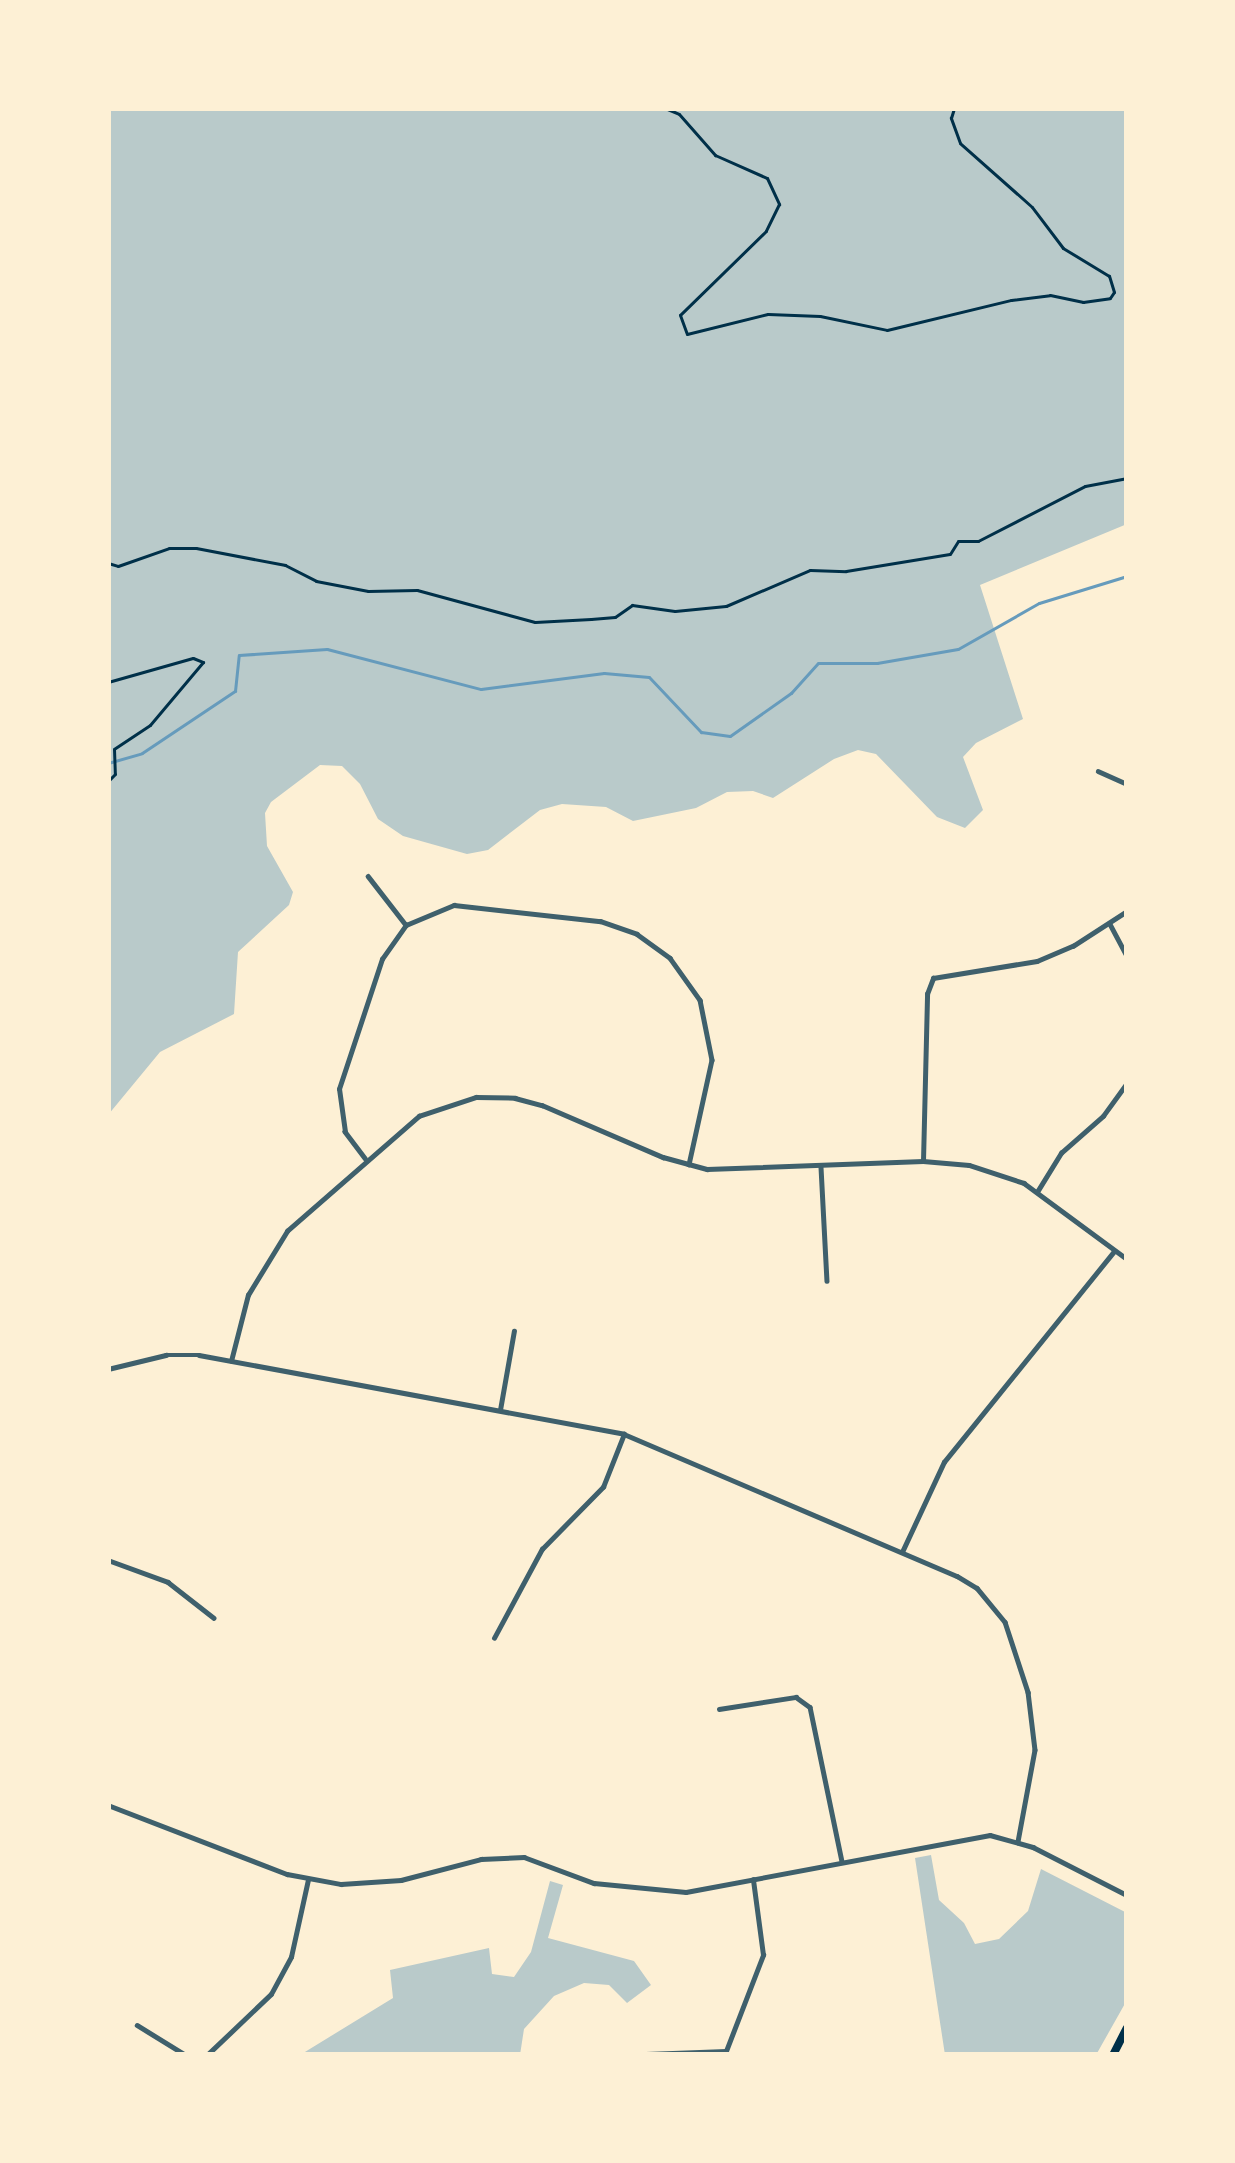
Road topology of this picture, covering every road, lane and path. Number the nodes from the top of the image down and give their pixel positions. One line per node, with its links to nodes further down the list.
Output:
1 (664, 108): 2 (path)
2 (954, 108)
3 (1127, 478): 4 (path)
4 (108, 563)
5 (108, 682): 7 (path)
6 (1099, 771): 8 (street)
7 (108, 781)
8 (1127, 784)
9 (368, 876): 12 (street)
10 (1127, 911): 11 (street)
11 (1110, 923): 13 (street); 16 (street)
12 (406, 926): 15 (street); 17 (street)
13 (1127, 956)
14 (1127, 1083): 19 (street)
15 (366, 1160): 17 (street); 24 (street)
16 (923, 1161): 18 (street); 19 (street)
17 (689, 1165): 18 (street)
18 (821, 1167): 22 (street)
19 (1037, 1192): 20 (street)
20 (1114, 1251): 21 (street); 28 (street)
21 (1127, 1259)
22 (827, 1281)
23 (514, 1331): 26 (street)
24 (231, 1361): 25 (street); 26 (street)
25 (108, 1370)
26 (500, 1410): 27 (street)
27 (623, 1434): 28 (street); 31 (street)
28 (902, 1552): 34 (street)
29 (108, 1560): 30 (street)
30 (214, 1618)
31 (494, 1638)
32 (719, 1708): 35 (street)
33 (108, 1805): 37 (street)
34 (1018, 1842): 35 (street); 38 (street)
35 (842, 1861): 36 (street)
36 (753, 1878): 37 (street); 43 (street)
37 (308, 1880): 42 (street)
38 (1127, 1895)
39 (137, 2025): 41 (street)
40 (1127, 2028): 44 (main road)
41 (186, 2055)
42 (207, 2055)
43 (619, 2055)
44 (1113, 2055)

